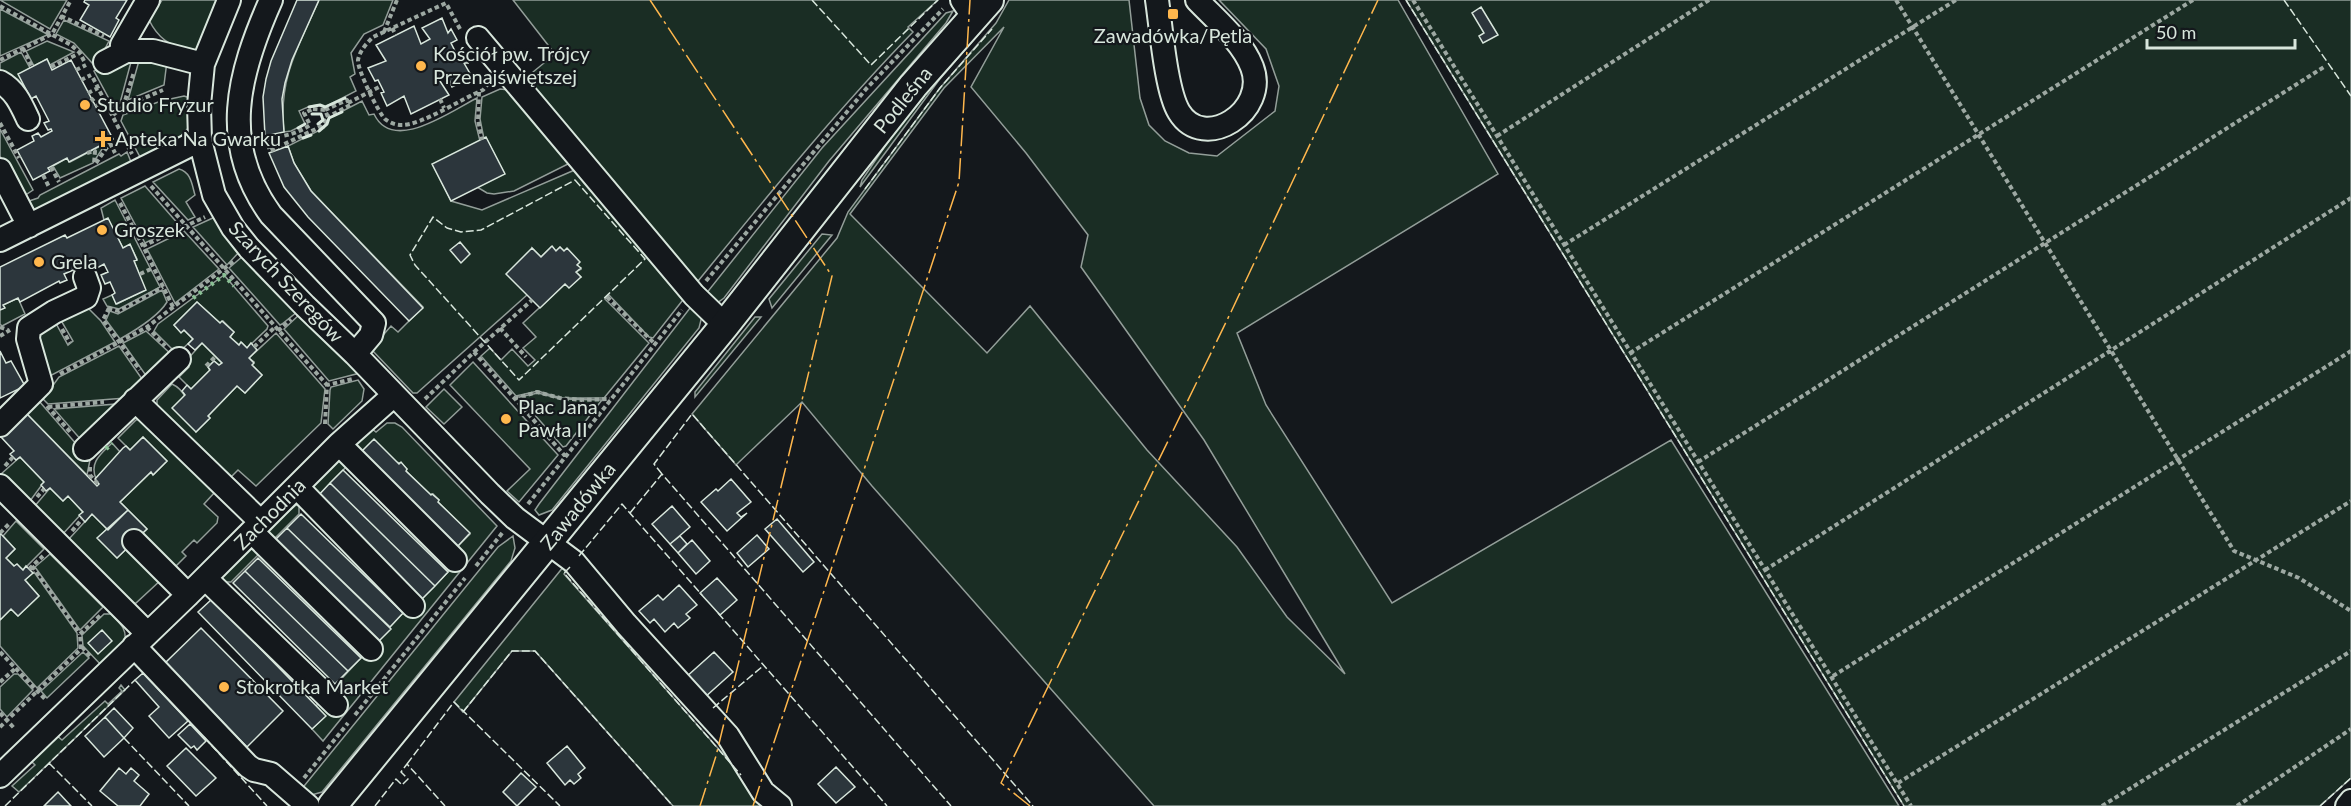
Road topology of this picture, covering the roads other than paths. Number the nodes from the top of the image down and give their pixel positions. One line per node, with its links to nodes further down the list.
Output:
1 (148, 0): 8 (street)
2 (228, 0): 9 (street, Szarych Szeregów)
3 (271, 0): 20 (street, Szarych Szeregów)
4 (1157, 0): 5 (street)
5 (1197, 0)
6 (969, 5): 15 (main road, Podleśna)
7 (470, 35): 19 (street)
8 (129, 49): 9 (street); 10 (street)
9 (203, 64): 13 (street, Szarych Szeregów)
10 (94, 67)
11 (0, 82): 12 (street)
12 (28, 119)
13 (200, 140): 16 (street); 20 (street, Szarych Szeregów)
14 (0, 170): 16 (street)
15 (821, 204): 19 (main road, Zawadówka)
16 (29, 226): 17 (street)
17 (0, 240)
18 (85, 277): 24 (street)
19 (724, 325): 31 (main road, Zawadówka)
20 (355, 354): 23 (street, Szarych Szeregów)
21 (178, 358): 22 (street)
22 (143, 393): 26 (street); 29 (street)
23 (394, 395): 25 (street, Zachodnia); 31 (street, Szarych Szeregów)
24 (0, 424)
25 (339, 444): 28 (street, Zachodnia); 32 (street)
26 (89, 454)
27 (0, 486): 36 (street)
28 (297, 487): 29 (street, Zachodnia); 35 (street)
29 (256, 527): 33 (street, Zachodnia); 37 (street)
30 (134, 541): 34 (street)
31 (548, 543): 42 (main road, Zawadówka); 43 (street, Szarych Szeregów)
32 (455, 560)
33 (205, 578): 34 (street, Zachodnia); 38 (street)
34 (188, 595): 36 (street, Zachodnia)
35 (413, 606)
36 (140, 640): 39 (street, Zachodnia); 40 (street)
37 (371, 649)
38 (336, 705)
39 (0, 776)
40 (300, 799)
41 (2351, 801): 44 (street)
42 (332, 806)
43 (780, 806)
44 (2347, 806)

